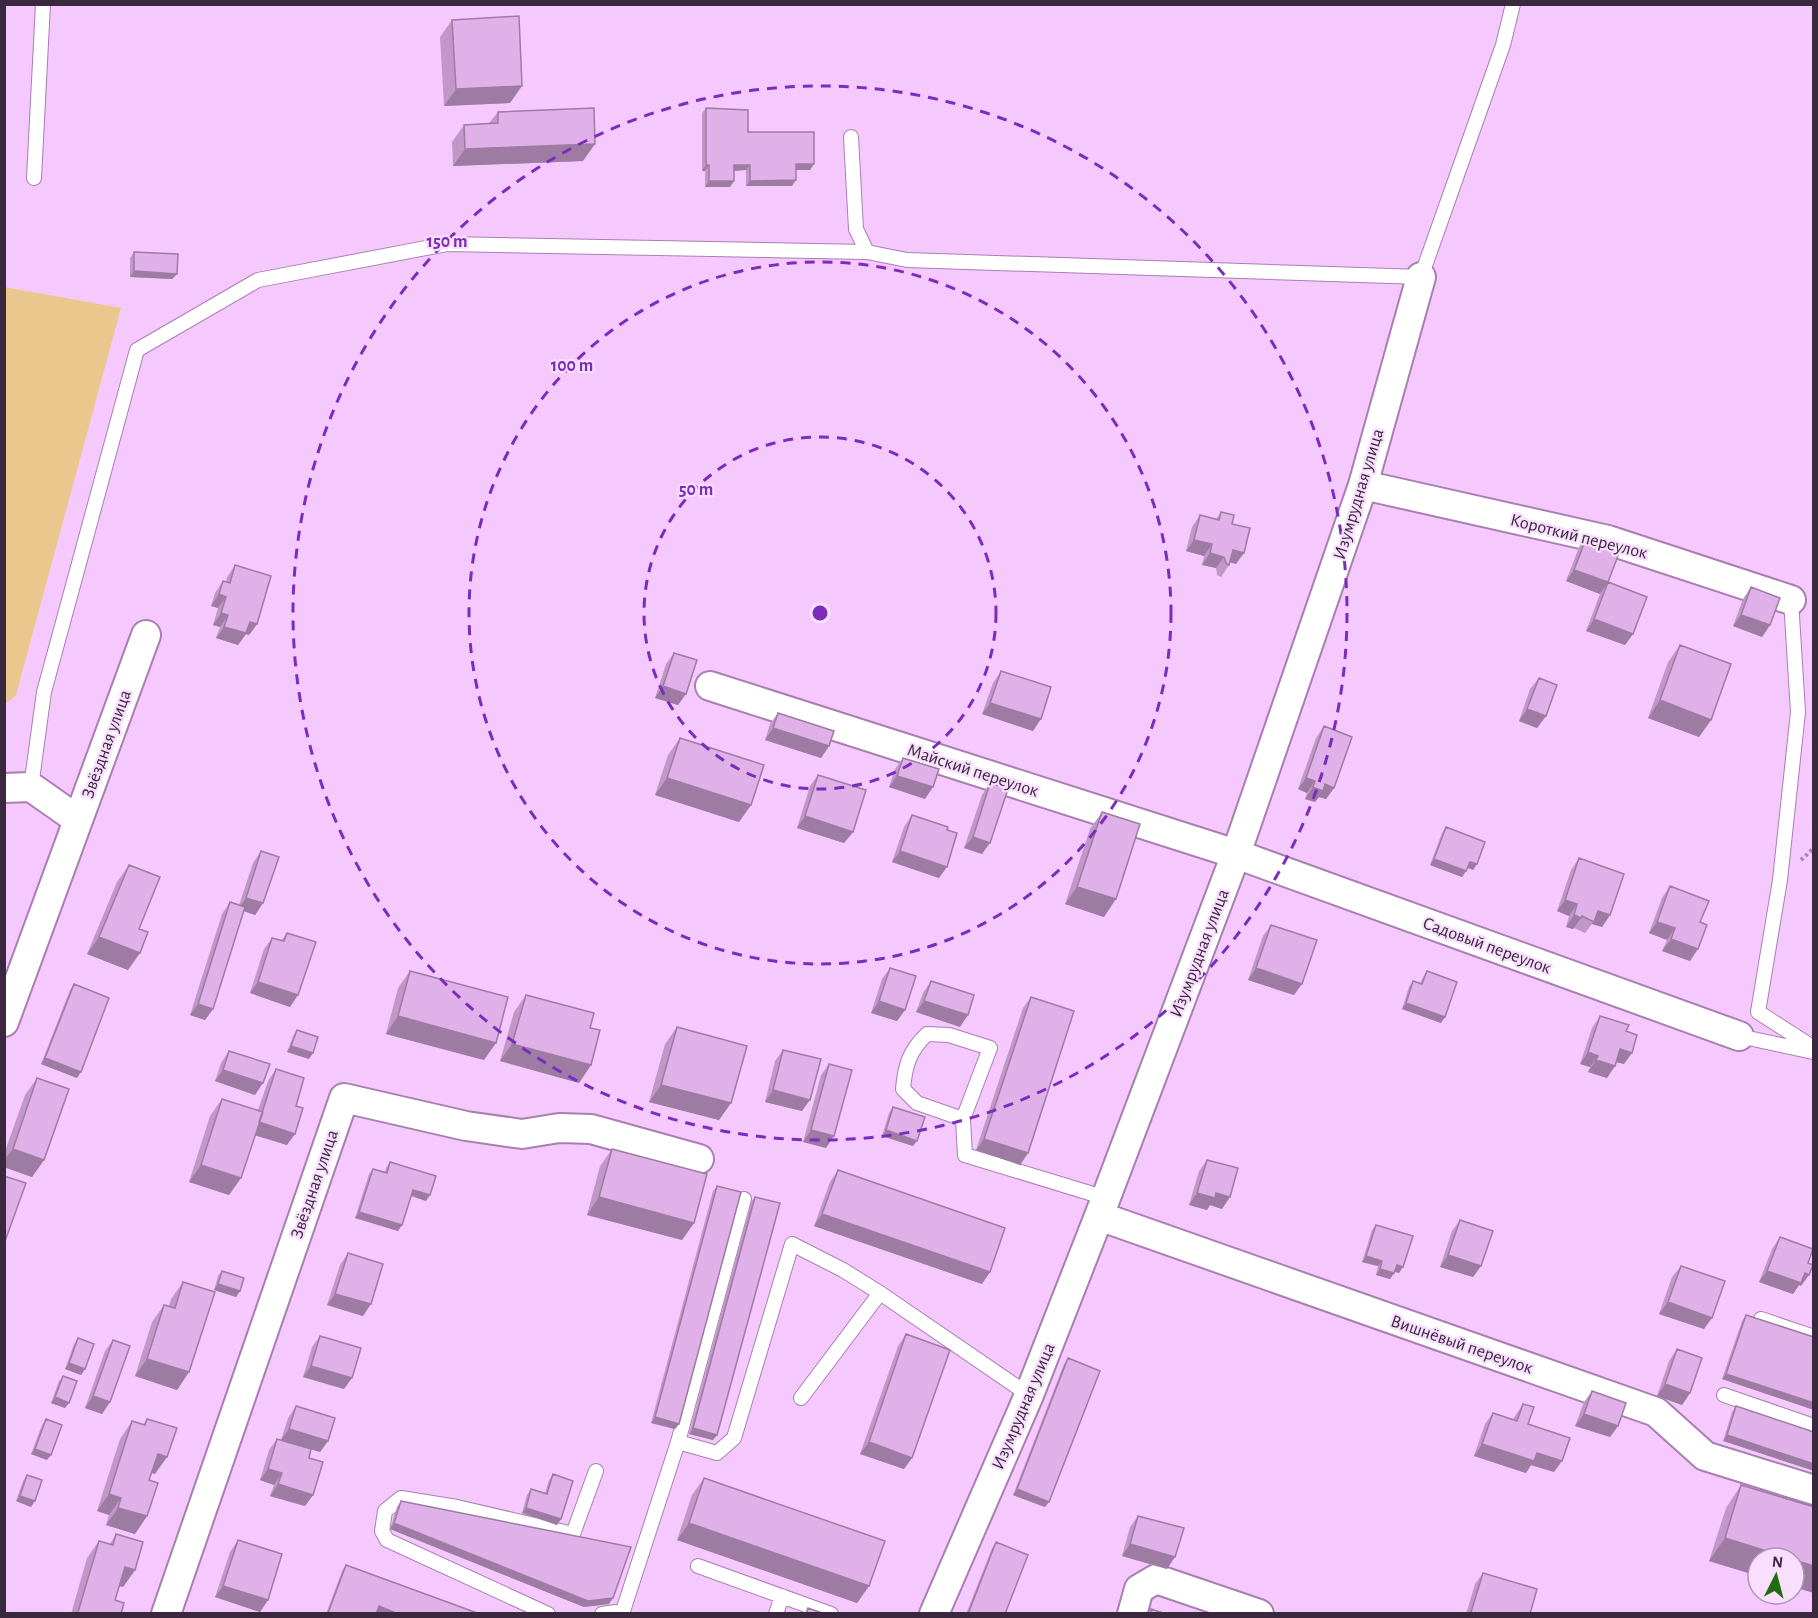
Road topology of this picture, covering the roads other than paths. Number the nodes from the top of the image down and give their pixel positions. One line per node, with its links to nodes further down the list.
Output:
1 (43, 4): 4 (lane)
2 (1513, 4): 6 (lane)
3 (851, 137): 5 (lane)
4 (34, 178)
5 (867, 252): 6 (lane); 11 (lane)
6 (1421, 277): 7 (street, Изумрудная улица)
7 (1363, 485): 8 (street, Короткий переулок); 13 (street, Изумрудная улица)
8 (1791, 600): 16 (lane)
9 (146, 635): 12 (street, Звёздная улица)
10 (710, 686): 13 (street, Майский переулок)
11 (17, 788): 12 (street)
12 (78, 820): 14 (street, Звёздная улица)
13 (1236, 854): 15 (street, Садовый переулок); 20 (street, Изумрудная улица)
14 (4, 1022)
15 (1739, 1036): 16 (lane)
16 (1814, 1050)
17 (963, 1119): 17 (lane); 20 (lane)
18 (699, 1159): 33 (street, Звёздная улица)
19 (744, 1199): 28 (lane)
20 (1102, 1207): 24 (street, Изумрудная улица); 30 (street, Вишнёвый переулок)
21 (880, 1293): 24 (lane); 26 (lane); 28 (lane)
22 (1761, 1319): 23 (lane)
23 (1814, 1337)
24 (1029, 1395): 38 (street, Изумрудная улица)
25 (1724, 1395): 27 (lane)
26 (801, 1398)
27 (1814, 1426)
28 (678, 1442): 35 (lane)
29 (596, 1471): 34 (lane)
30 (1814, 1490)
31 (698, 1566): 32 (lane)
32 (782, 1596): 36 (lane); 37 (lane)
33 (166, 1614)
34 (548, 1614)
35 (602, 1614)
36 (776, 1614)
37 (831, 1614)
38 (934, 1614)
39 (1132, 1614): 40 (street)
40 (1259, 1614)

